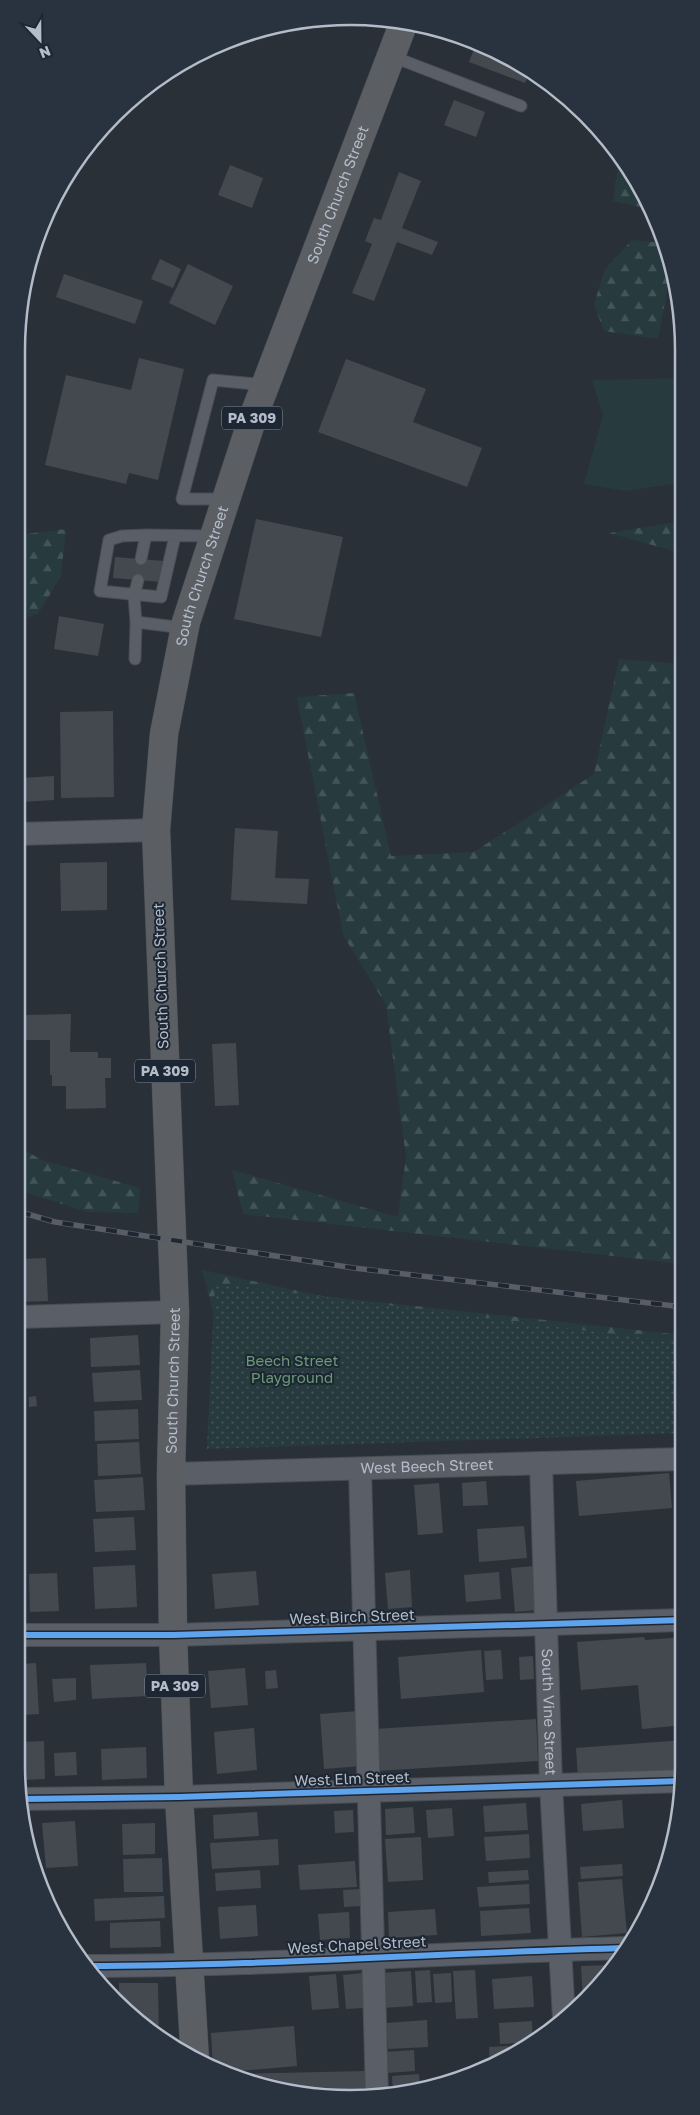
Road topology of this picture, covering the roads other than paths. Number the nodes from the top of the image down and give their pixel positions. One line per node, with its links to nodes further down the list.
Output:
1 (394, 28): 2 (highway, South Church Street / PA 309)
2 (391, 56): 3 (lane); 4 (highway, South Church Street / PA 309)
3 (521, 106)
4 (265, 385): 5 (highway, South Church Street / PA 309); 5 (lane)
5 (225, 499): 8 (highway, South Church Street / PA 309)
6 (146, 535): 7 (lane); 9 (lane); 11 (lane)
7 (175, 536): 8 (lane); 11 (lane)
8 (213, 536): 13 (highway, South Church Street / PA 309)
9 (141, 559)
10 (138, 580): 11 (lane)
11 (134, 596): 12 (lane)
12 (136, 622): 13 (lane); 14 (lane)
13 (184, 628): 15 (highway, South Church Street / PA 309)
14 (135, 659)
15 (156, 830): 16 (street); 17 (highway, South Church Street / PA 309)
16 (25, 834)
17 (175, 1312): 18 (street); 22 (highway, South Church Street / PA 309)
18 (25, 1317)
19 (675, 1459): 20 (street, West Beech Street)
20 (541, 1463): 21 (street, West Beech Street); 24 (street, South Vine Street)
21 (360, 1468): 22 (street, West Beech Street); 25 (street)
22 (172, 1474): 26 (highway, South Church Street / PA 309)
23 (675, 1620): 24 (street, West Birch Street)
24 (546, 1624): 25 (street, West Birch Street); 29 (street, South Vine Street)
25 (364, 1630): 26 (street, West Birch Street); 30 (street)
26 (173, 1635): 27 (street, West Birch Street); 31 (highway, South Church Street / PA 309)
27 (25, 1636)
28 (674, 1781): 29 (street, West Elm Street)
29 (550, 1785): 30 (street, West Elm Street); 34 (street, South Vine Street)
30 (368, 1791): 31 (street, West Elm Street); 35 (street)
31 (179, 1797): 32 (street, West Elm Street); 37 (highway, South Church Street / PA 309)
32 (27, 1799)
33 (618, 1948): 34 (street, West Chapel Street)
34 (561, 1949): 35 (street, West Chapel Street); 38 (street, South Vine Street)
35 (372, 1957): 37 (street, West Chapel Street); 40 (street)
36 (95, 1966): 37 (street, West Chapel Street)
37 (189, 1966): 39 (highway, South Church Street / PA 309)
38 (564, 2009)
39 (194, 2050)
40 (377, 2088)

